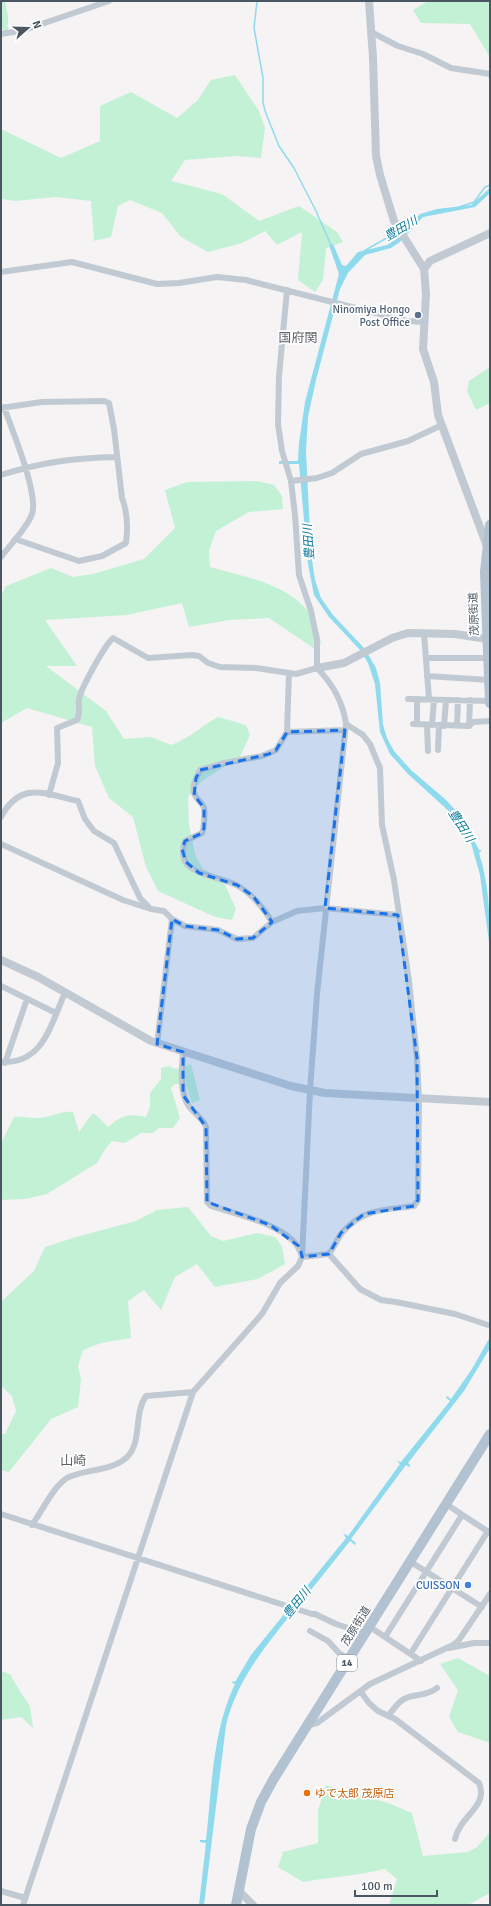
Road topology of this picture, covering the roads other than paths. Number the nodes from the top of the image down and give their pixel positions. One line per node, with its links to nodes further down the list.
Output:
1 (108, 1): 4 (street)
2 (371, 1): 3 (street)
3 (371, 32): 5 (street); 7 (street)
4 (1, 34)
5 (490, 74)
6 (490, 233): 7 (street)
7 (424, 269): 10 (street)
8 (1, 272): 9 (street)
9 (287, 290): 10 (street); 16 (street)
10 (425, 322): 12 (street)
11 (3, 408): 13 (street); 14 (street)
12 (442, 425): 16 (street); 19 (street)
13 (118, 457): 14 (street); 18 (street)
14 (25, 468): 15 (street); 18 (street)
15 (1, 475)
16 (290, 480): 25 (street)
17 (490, 524): 19 (main road, 茂原街道)
18 (15, 539): 20 (street)
19 (488, 546): 22 (main road, 茂原街道)
20 (1, 557)
21 (424, 633): 22 (street); 23 (street); 25 (street)
22 (487, 639): 24 (main road, 茂原街道)
23 (426, 658): 24 (street); 27 (street)
24 (488, 658): 28 (main road, 茂原街道)
25 (317, 668): 26 (street); 41 (street)
26 (289, 673): 42 (street); 45 (street)
27 (427, 676): 28 (street); 31 (street)
28 (489, 680): 35 (main road, 茂原街道)
29 (408, 699): 30 (street)
30 (417, 699): 31 (street); 37 (street)
31 (432, 699): 32 (street); 37 (street)
32 (446, 700): 33 (street); 39 (street)
33 (458, 700): 34 (street); 38 (street)
34 (470, 700): 35 (street); 40 (street)
35 (490, 702)
36 (490, 721): 40 (street)
37 (429, 725): 39 (street); 44 (street)
38 (457, 725): 39 (street); 40 (street)
39 (442, 726): 43 (street)
40 (469, 726)
41 (346, 727): 42 (street); 48 (street); 50 (street)
42 (287, 732): 52 (street)
43 (438, 750)
44 (428, 751)
45 (49, 795): 46 (street); 49 (street)
46 (1, 817)
47 (1, 844): 49 (street)
48 (325, 908): 50 (street); 52 (street); 61 (street)
49 (151, 909): 51 (street)
50 (398, 915): 62 (street)
51 (172, 920): 52 (street); 58 (street)
52 (272, 922)
53 (1, 960): 55 (street)
54 (1, 986): 56 (street)
55 (65, 993): 57 (street); 58 (street)
56 (27, 999): 57 (street); 60 (street)
57 (56, 1013): 60 (street)
58 (157, 1044): 59 (street)
59 (182, 1052): 61 (street); 65 (street)
60 (3, 1062)
61 (310, 1091): 62 (street); 65 (street)
62 (419, 1099): 63 (street); 64 (street)
63 (490, 1102)
64 (329, 1254): 65 (street); 66 (street)
65 (302, 1257): 67 (street)
66 (488, 1325)
67 (193, 1392): 72 (street); 74 (street)
68 (490, 1434): 69 (main road, 茂原街道 / 14)
69 (446, 1504): 71 (street); 75 (main road, 茂原街道 / 14)
70 (1, 1514): 72 (street)
71 (462, 1515): 73 (street); 76 (street)
72 (32, 1525): 74 (street)
73 (489, 1532): 77 (street)
74 (137, 1558): 80 (street); 95 (street)
75 (411, 1562): 76 (street); 80 (main road, 茂原街道 / 14)
76 (427, 1572): 77 (street); 82 (street)
77 (453, 1587): 79 (street); 85 (street)
78 (490, 1594): 79 (street)
79 (482, 1607): 84 (street)
80 (368, 1630): 82 (street); 86 (main road, 茂原街道 / 14)
81 (310, 1631): 86 (street)
82 (385, 1637): 85 (street)
83 (490, 1643): 84 (street)
84 (448, 1648): 87 (street)
85 (411, 1653): 87 (street)
86 (350, 1659): 91 (main road, 茂原街道 / 14)
87 (421, 1661): 89 (street)
88 (437, 1688): 90 (street)
89 (361, 1692): 90 (street); 91 (street)
90 (388, 1716): 92 (street)
91 (307, 1726): 93 (main road, 茂原街道 / 14)
92 (455, 1839)
93 (239, 1890): 96 (main road, 茂原街道 / 14); 97 (street)
94 (1, 1891): 95 (street)
95 (24, 1902)
96 (236, 1905)
97 (253, 1905)

